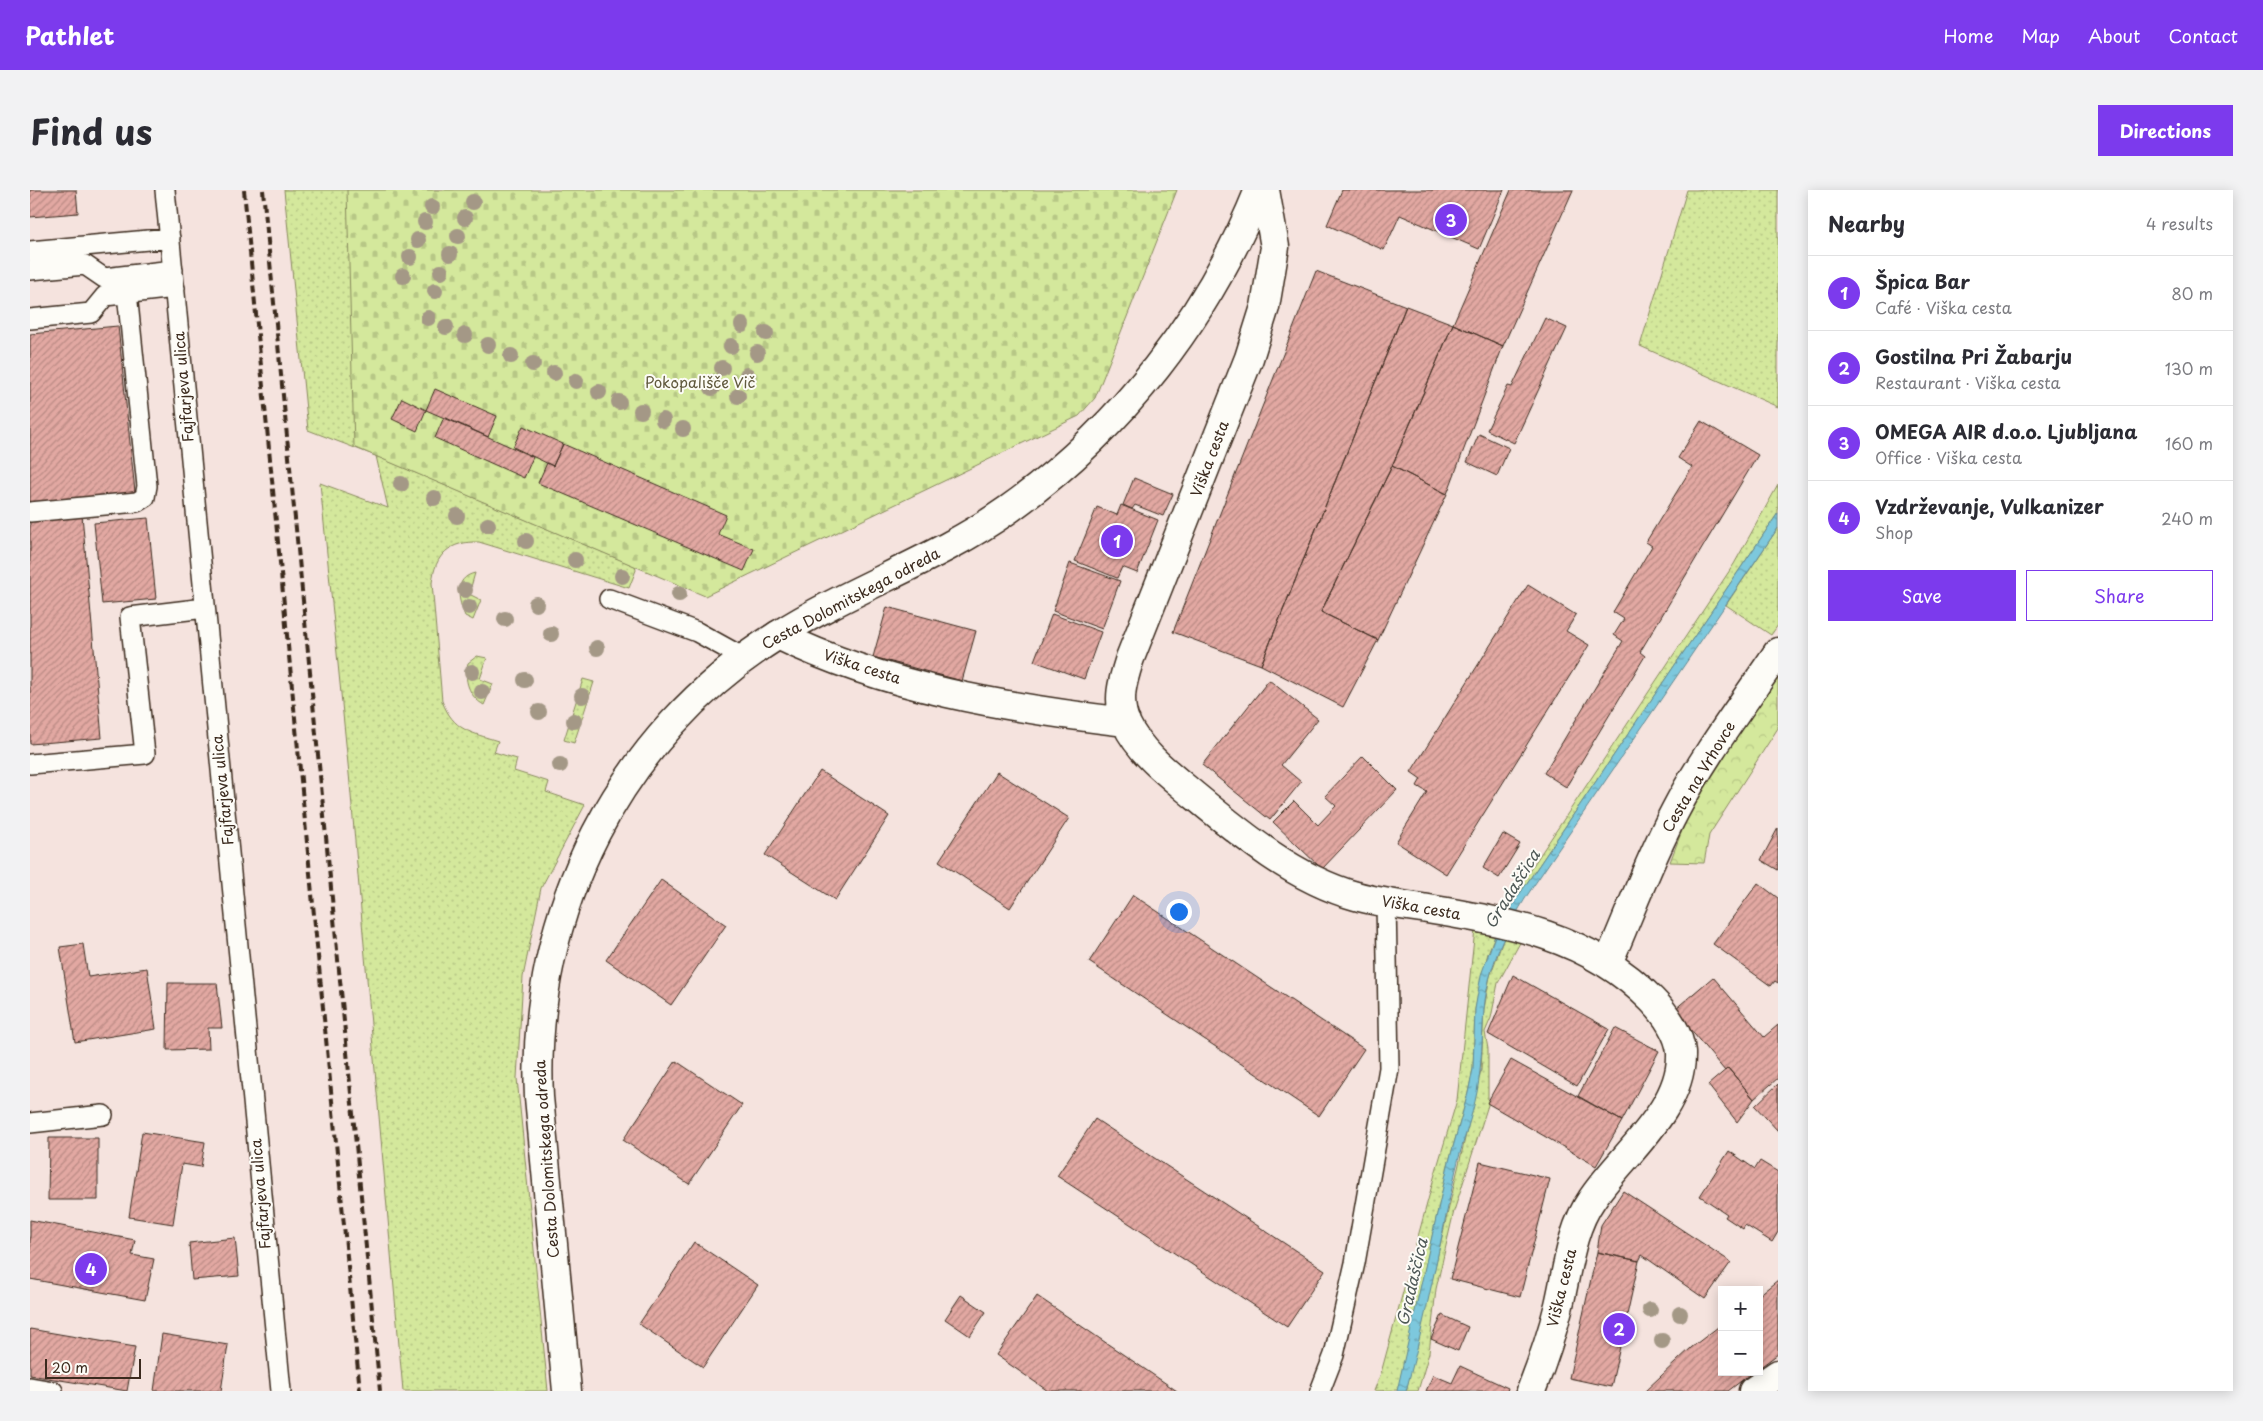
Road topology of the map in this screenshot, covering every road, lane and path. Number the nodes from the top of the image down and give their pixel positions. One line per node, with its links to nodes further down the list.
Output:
1 (165, 190): 4 (lane, Fajfarjeva ulica)
2 (1259, 190): 13 (street, Cesta Dolomitskega odreda)
3 (1265, 190): 16 (street, Viška cesta)
4 (170, 238): 5 (lane); 7 (lane, Fajfarjeva ulica)
5 (30, 251)
6 (30, 270): 7 (lane)
7 (174, 279): 8 (lane); 12 (lane, Fajfarjeva ulica)
8 (127, 293): 9 (lane); 10 (lane)
9 (30, 318)
10 (30, 512)
11 (609, 599): 15 (lane)
12 (205, 608): 17 (lane); 26 (lane, Fajfarjeva ulica)
13 (778, 635): 15 (street, Cesta Dolomitskega odreda); 16 (street, Viška cesta)
14 (1778, 652): 19 (street, Cesta na Vrhovce)
15 (744, 658): 27 (street, Cesta Dolomitskega odreda)
16 (1126, 722): 18 (street, Viška cesta)
17 (30, 764)
18 (1386, 902): 19 (street, Viška cesta); 28 (lane)
19 (1608, 963): 24 (street, Viška cesta)
20 (104, 1114): 21 (lane)
21 (30, 1123)
22 (1778, 1374): 29 (street)
23 (30, 1387): 25 (lane)
24 (1534, 1390)
25 (53, 1391)
26 (281, 1391)
27 (567, 1391)
28 (1320, 1391)
29 (1753, 1391)

